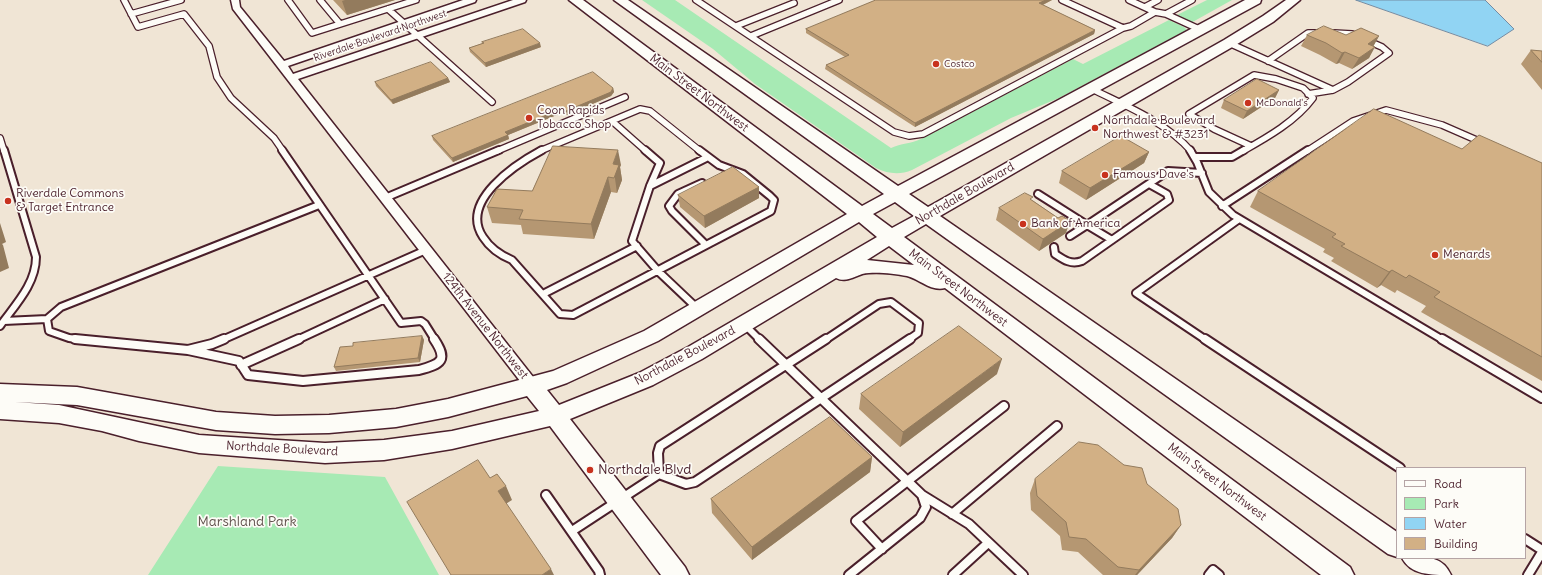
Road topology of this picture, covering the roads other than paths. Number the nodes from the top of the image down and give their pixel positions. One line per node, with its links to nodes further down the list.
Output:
1 (124, 0): 24 (lane)
2 (181, 0): 24 (lane)
3 (235, 0): 37 (street)
4 (288, 0): 27 (lane)
5 (320, 0): 27 (lane)
6 (416, 0): 21 (lane)
7 (472, 0): 26 (street, Riverdale Boulevard Northwest)
8 (522, 0): 33 (street, Riverdale Boulevard Northwest)
9 (575, 0): 63 (street, Main Street Northwest)
10 (620, 0): 58 (street)
11 (696, 0): 28 (lane)
12 (1062, 0): 29 (lane)
13 (1129, 0): 20 (lane)
14 (1158, 0): 20 (lane)
15 (1192, 0): 25 (lane)
16 (1255, 0): 22 (street, Northdale Boulevard)
17 (1294, 0): 35 (street, Northdale Boulevard)
18 (834, 1): 34 (lane)
19 (794, 4): 28 (lane)
20 (1145, 7): 23 (lane)
21 (388, 9): 26 (lane); 27 (lane)
22 (1238, 9): 30 (street, Northdale Boulevard); 35 (street)
23 (1156, 12): 25 (lane); 29 (lane)
24 (131, 14): 61 (lane)
25 (1166, 14): 30 (lane)
26 (405, 23): 33 (lane); 37 (street, Riverdale Boulevard Northwest)
27 (340, 24)
28 (736, 26): 34 (lane)
29 (1122, 28): 34 (lane)
30 (1201, 30): 38 (street); 40 (street, Northdale Boulevard)
31 (1324, 32): 36 (lane)
32 (1331, 33): 41 (lane)
33 (418, 34): 39 (street, Riverdale Boulevard Northwest); 44 (lane)
34 (751, 36)
35 (1229, 43): 36 (lane); 38 (street, Northdale Boulevard)
36 (1268, 60): 41 (lane)
37 (282, 65): 39 (street, 124th Avenue Northwest)
38 (1178, 72): 45 (street, Northdale Boulevard)
39 (291, 78): 60 (street, 124th Avenue Northwest)
40 (1092, 89): 45 (lane); 58 (street, Northdale Boulevard)
41 (1333, 90): 42 (lane)
42 (1308, 94): 49 (lane); 49 (lane)
43 (625, 97): 60 (lane)
44 (492, 102)
45 (1120, 104): 51 (lane); 64 (street, Northdale Boulevard)
46 (612, 121): 50 (lane); 57 (lane); 78 (lane)
47 (0, 138): 82 (lane)
48 (1485, 144): 62 (lane)
49 (1251, 146): 51 (lane)
50 (708, 157): 52 (lane); 57 (lane)
51 (1195, 157): 54 (lane)
52 (733, 170): 53 (lane); 70 (lane)
53 (723, 173)
54 (1202, 173): 56 (lane); 62 (lane)
55 (706, 181): 70 (lane)
56 (1149, 184): 66 (lane); 69 (lane)
57 (650, 186): 71 (lane)
58 (898, 194): 63 (street, Northdale Boulevard); 64 (street)
59 (1038, 194): 66 (lane)
60 (385, 198): 73 (street, 124th Avenue Northwest)
61 (319, 205): 75 (lane); 81 (lane)
62 (1222, 206): 65 (lane)
63 (860, 214): 68 (street, Main Street Northwest); 80 (street, Northdale Boulevard)
64 (928, 215): 68 (street, Northdale Boulevard); 105 (street)
65 (1239, 219): 90 (lane); 95 (lane)
66 (1087, 225): 67 (lane); 69 (lane)
67 (1070, 236)
68 (890, 237): 76 (street, Northdale Boulevard); 77 (street, Main Street Northwest)
69 (1112, 240): 72 (lane)
70 (706, 245): 74 (lane)
71 (637, 246): 74 (lane); 78 (lane)
72 (1054, 247)
73 (426, 250): 75 (lane); 87 (street, 124th Avenue Northwest)
74 (658, 271): 78 (lane); 80 (lane)
75 (369, 275): 79 (lane); 84 (lane)
76 (809, 286): 77 (street); 83 (street, Northdale Boulevard)
77 (965, 293): 116 (street, Main Street Northwest)
78 (542, 294)
79 (385, 298): 85 (lane); 85 (lane)
80 (698, 309): 87 (street, Northdale Boulevard)
81 (47, 319): 82 (lane); 84 (lane)
82 (2, 323)
83 (744, 324): 86 (lane); 93 (street, Northdale Boulevard)
84 (188, 350): 85 (lane)
85 (241, 365)
86 (786, 365): 89 (lane); 89 (lane); 96 (lane)
87 (532, 386): 88 (street, Northdale Boulevard); 93 (street, 124th Avenue Northwest)
88 (0, 393)
89 (821, 398): 96 (lane); 97 (lane)
90 (1542, 398)
91 (1004, 406): 97 (lane)
92 (0, 410): 93 (street, Northdale Boulevard)
93 (555, 416): 100 (street, 124th Avenue Northwest)
94 (1057, 426): 101 (lane)
95 (1398, 467)
96 (659, 474): 100 (lane)
97 (909, 481): 99 (lane); 106 (lane)
98 (546, 495): 102 (lane)
99 (922, 495): 101 (lane); 106 (lane)
100 (620, 501): 102 (lane); 110 (street, 124th Avenue Northwest)
101 (952, 514): 104 (lane)
102 (572, 531): 109 (lane)
103 (1526, 539): 107 (lane)
104 (988, 543): 112 (lane); 113 (lane)
105 (1396, 545)
106 (882, 549): 111 (lane)
107 (1542, 550): 118 (lane)
108 (1415, 559): 117 (street)
109 (600, 575)
110 (676, 575)
111 (849, 575)
112 (953, 575)
113 (1023, 575)
114 (1209, 575): 115 (lane)
115 (1219, 575)
116 (1341, 575)
117 (1438, 575)
118 (1528, 575)

